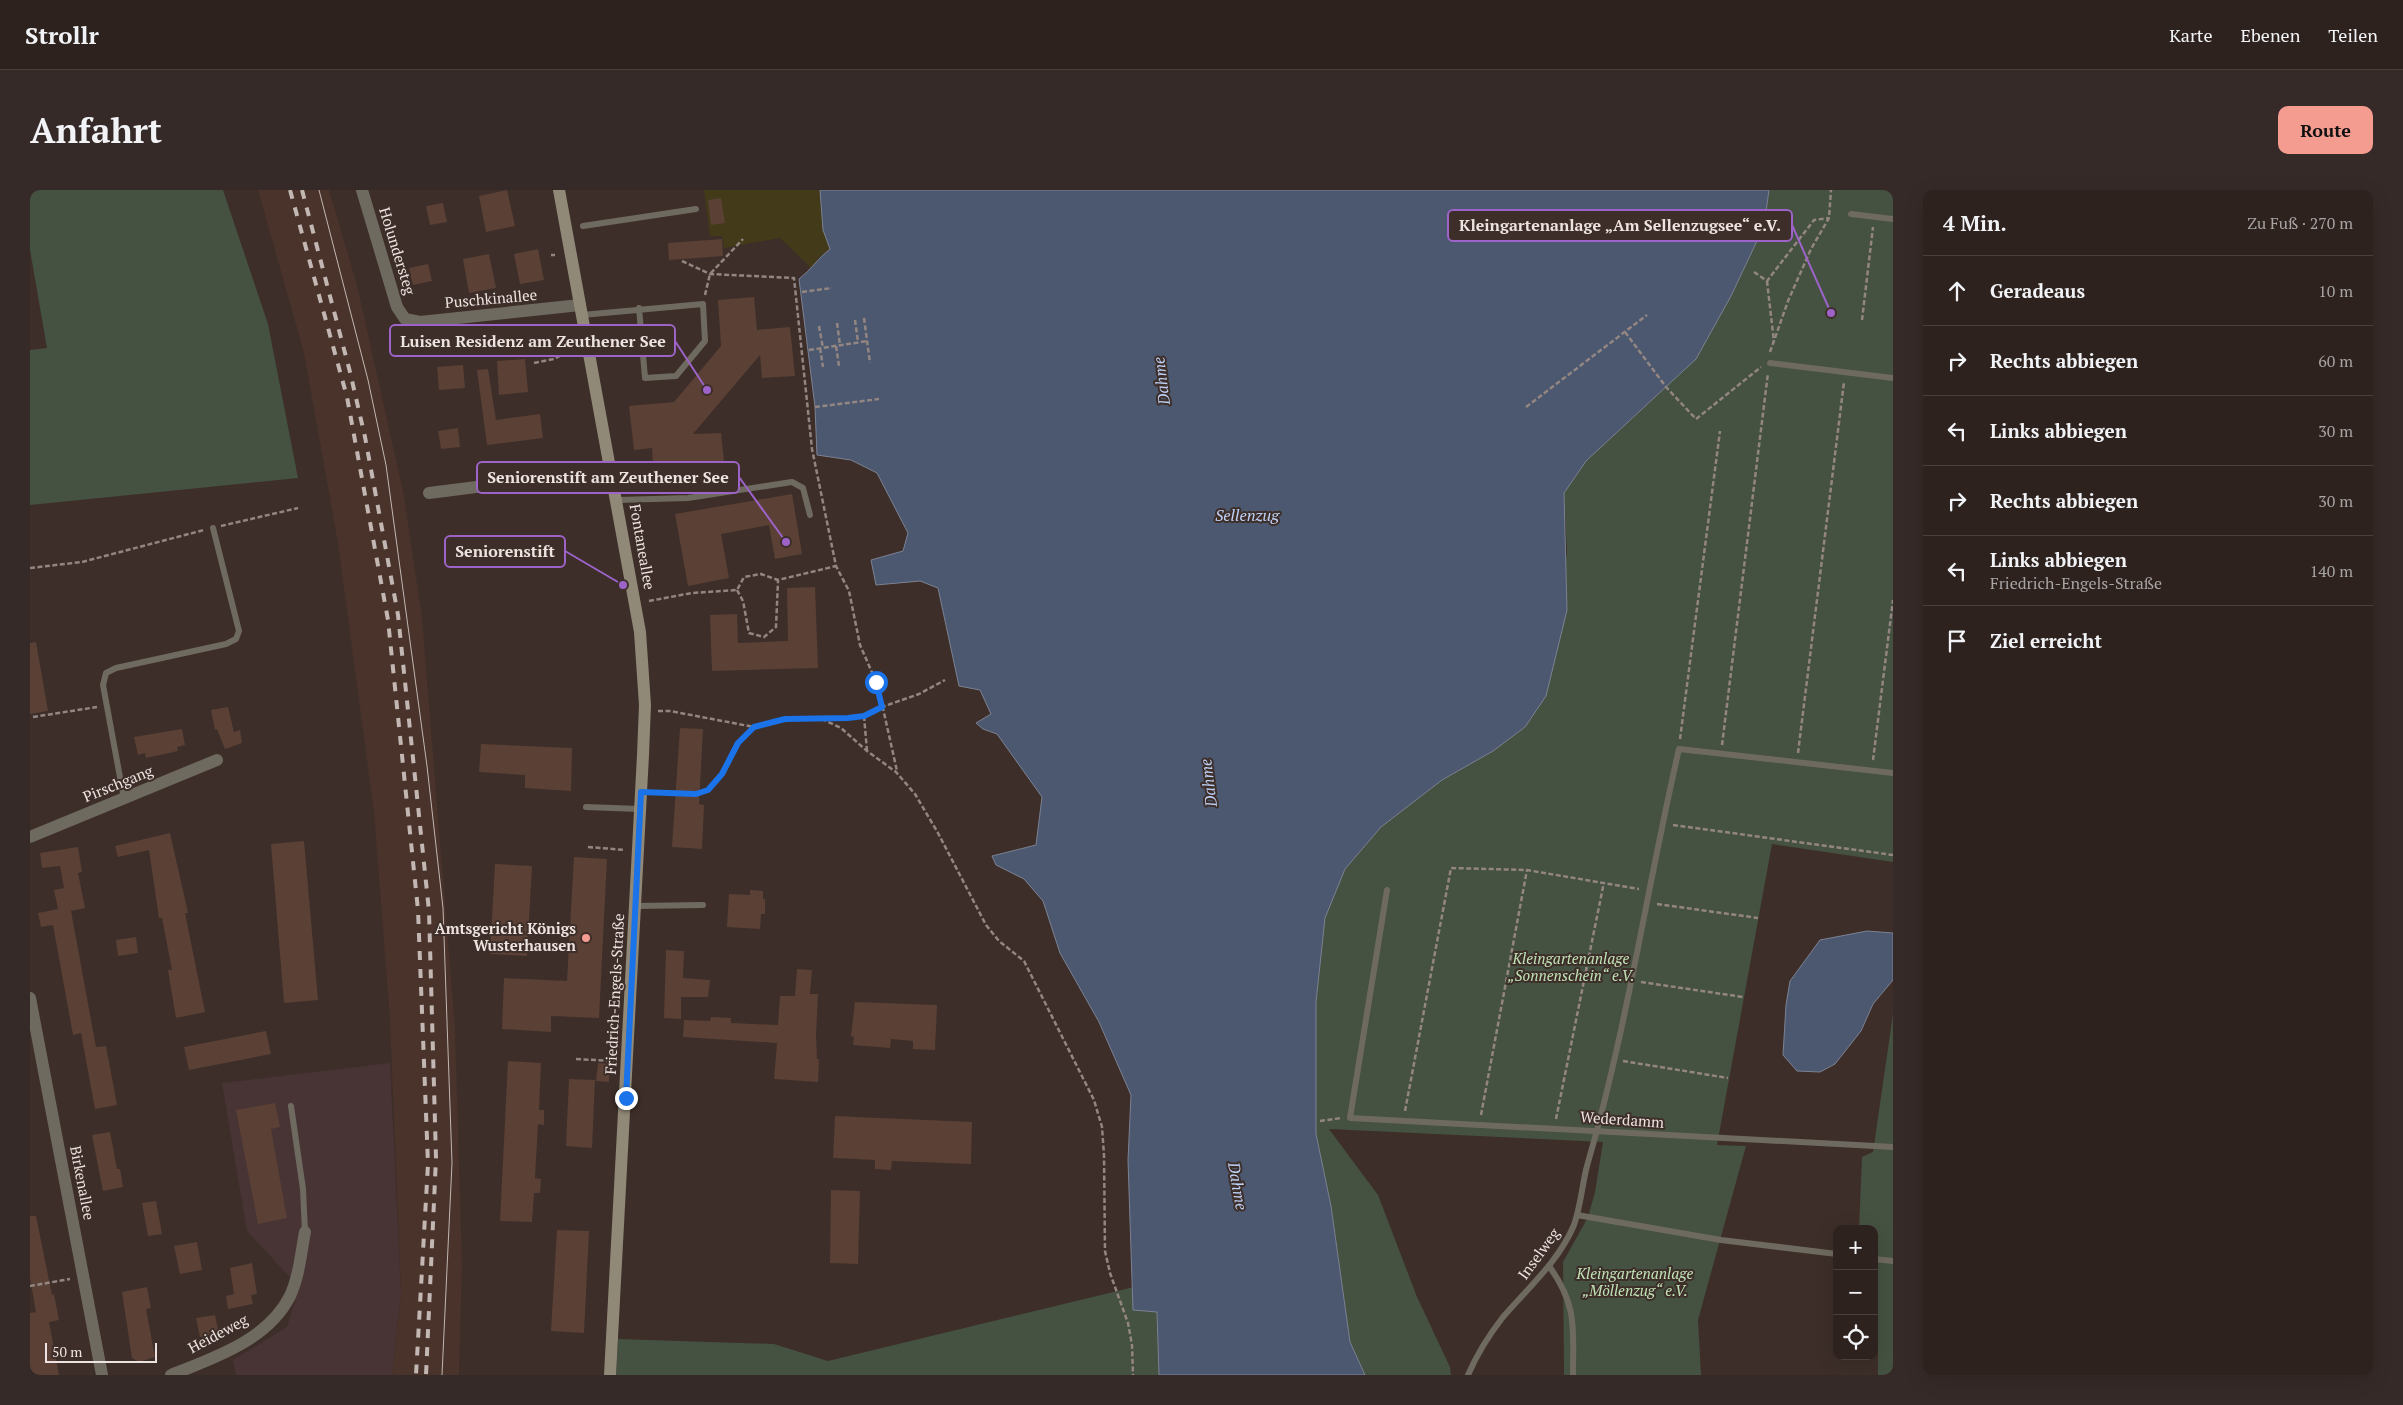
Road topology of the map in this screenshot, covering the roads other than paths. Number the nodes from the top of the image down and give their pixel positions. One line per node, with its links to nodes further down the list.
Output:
1 (362, 190): 9 (street, Holundersteg)
2 (559, 190): 8 (main road, Fontaneallee)
3 (696, 209): 6 (lane)
4 (1851, 214): 5 (lane)
5 (1893, 219)
6 (583, 226)
7 (639, 308): 7 (lane); 8 (lane)
8 (581, 310): 9 (street, Puschkinallee); 12 (main road, Fontaneallee)
9 (405, 319)
10 (1767, 361): 11 (lane)
11 (1893, 378)
12 (612, 470): 13 (street); 14 (main road, Fontaneallee)
13 (429, 493)
14 (618, 500): 15 (lane); 17 (main road, Fontaneallee)
15 (810, 515)
16 (212, 528): 20 (lane)
17 (645, 705): 22 (main road, Friedrich-Engels-Straße)
18 (217, 760): 20 (street, Pirschgang)
19 (1893, 774): 29 (lane, Inselweg)
20 (124, 799): 23 (street, Pirschgang)
21 (586, 807): 22 (lane)
22 (640, 809): 26 (main road, Friedrich-Engels-Straße)
23 (30, 836)
24 (1387, 890): 29 (lane, Wederdamm)
25 (703, 905): 26 (lane)
26 (636, 906): 39 (main road, Friedrich-Engels-Straße)
27 (30, 998): 37 (street, Birkenallee)
28 (291, 1106): 32 (lane)
29 (1598, 1131): 30 (lane, Wederdamm); 31 (lane, Inselweg)
30 (1893, 1147)
31 (1577, 1215): 33 (lane); 36 (lane, Inselweg)
32 (305, 1232): 38 (street, Heideweg)
33 (1833, 1254)
34 (1878, 1259): 35 (lane)
35 (1893, 1261)
36 (1549, 1266): 40 (lane, Inselweg); 41 (lane)
37 (102, 1375)
38 (171, 1375)
39 (610, 1375)
40 (1468, 1375)
41 (1573, 1375)

